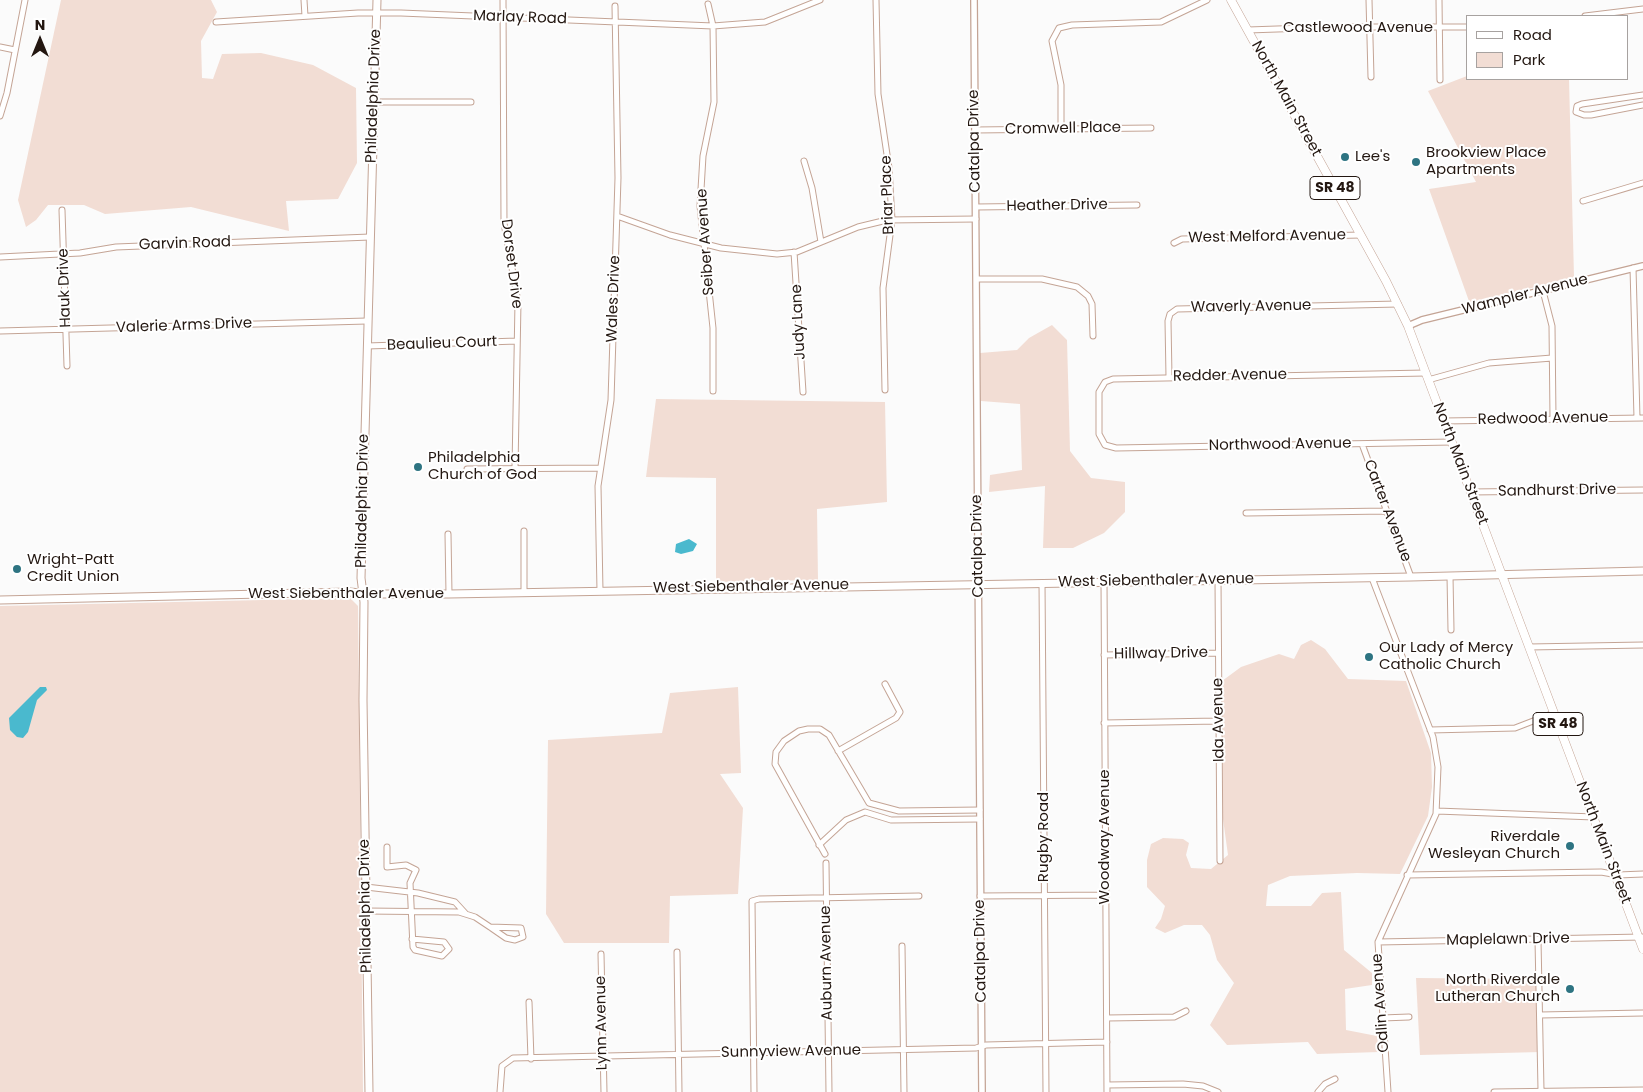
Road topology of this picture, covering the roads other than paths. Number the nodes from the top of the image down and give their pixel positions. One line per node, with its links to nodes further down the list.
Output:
1 (25, 0): 27 (street)
2 (304, 0): 17 (street)
3 (376, 0): 15 (main road, Philadelphia Drive)
4 (503, 0): 18 (street, Dorset Drive)
5 (820, 0): 21 (street, Marlay Road)
6 (876, 0): 46 (street, Briar Place)
7 (974, 0): 37 (street, Catalpa Drive)
8 (1207, 0): 36 (street)
9 (1231, 0): 25 (main road, North Main Street / SR 48)
10 (1369, 0): 22 (street)
11 (1439, 0): 24 (street)
12 (708, 4): 21 (street, Seiber Avenue)
13 (615, 6): 20 (street, Wales Drive)
14 (1643, 9): 16 (street)
15 (377, 14): 17 (street, Marlay Road); 18 (street, Marlay Road); 31 (main road, Philadelphia Drive)
16 (1593, 15)
17 (305, 16): 19 (street, Marlay Road)
18 (502, 17): 20 (street, Marlay Road); 65 (street, Dorset Drive)
19 (216, 22)
20 (615, 22): 21 (street, Marlay Road); 44 (street, Wales Drive)
21 (714, 26): 51 (street, Seiber Avenue)
22 (1369, 27): 24 (street, Castlewood Avenue); 25 (street, Castlewood Avenue); 28 (street)
23 (1466, 27): 24 (street, Castlewood Avenue)
24 (1439, 28): 29 (street)
25 (1248, 30): 47 (main road, North Main Street / SR 48)
26 (0, 47): 27 (street)
27 (16, 50): 34 (street)
28 (1371, 76)
29 (1440, 80)
30 (1643, 95): 33 (street)
31 (374, 102): 32 (street); 48 (main road, Philadelphia Drive)
32 (471, 102)
33 (1643, 106)
34 (0, 116)
35 (1151, 128): 36 (street, Cromwell Place)
36 (1061, 129): 37 (street, Cromwell Place)
37 (974, 130): 42 (street, Catalpa Drive)
38 (804, 161): 49 (street)
39 (1643, 183): 40 (street)
40 (1583, 201)
41 (1137, 205): 42 (street, Heather Drive)
42 (976, 207): 45 (street, Catalpa Drive)
43 (62, 210): 53 (street, Hauk Drive)
44 (617, 216): 51 (street); 81 (street, Wales Drive)
45 (976, 219): 46 (street); 57 (street, Catalpa Drive)
46 (892, 220): 49 (street); 71 (street, Briar Place)
47 (1361, 235): 50 (street, West Melford Avenue); 59 (main road, North Main Street / SR 48)
48 (370, 237): 53 (street, Garvin Road); 60 (main road, Philadelphia Drive)
49 (821, 242): 52 (street)
50 (1174, 243)
51 (704, 244): 52 (street); 72 (street, Seiber Avenue)
52 (794, 252): 73 (street, Judy Lane)
53 (64, 254): 54 (street, Garvin Road); 62 (street, Hauk Drive)
54 (0, 257)
55 (1643, 266): 56 (street, Wampler Avenue)
56 (1633, 268): 58 (street, Wampler Avenue); 75 (street)
57 (977, 279): 64 (street); 97 (street, Catalpa Drive)
58 (1543, 291): 61 (street, Wampler Avenue); 67 (street)
59 (1398, 304): 61 (main road, North Main Street / SR 48); 70 (street, Waverly Avenue)
60 (367, 321): 62 (street, Valerie Arms Drive); 66 (main road, Philadelphia Drive)
61 (1408, 326): 69 (main road, North Main Street / SR 48)
62 (66, 329): 63 (street, Valerie Arms Drive); 68 (street, Hauk Drive)
63 (0, 331)
64 (1094, 336)
65 (517, 341): 66 (street, Beaulieu Court); 80 (street, Dorset Drive)
66 (366, 346): 100 (main road, Philadelphia Drive)
67 (1552, 358): 69 (street, Redder Avenue); 74 (street)
68 (67, 366)
69 (1427, 376): 70 (street, Redder Avenue); 76 (main road, North Main Street / SR 48)
70 (1169, 377): 79 (street, Redder Avenue)
71 (885, 390)
72 (713, 391)
73 (803, 392)
74 (1553, 418): 75 (street, Redwood Avenue); 76 (street, Redwood Avenue)
75 (1640, 418)
76 (1444, 421): 77 (main road, North Main Street / SR 48)
77 (1452, 442): 78 (street, Northwood Avenue); 84 (main road, North Main Street / SR 48)
78 (1362, 444): 79 (street, Northwood Avenue); 85 (street, Carter Avenue)
79 (1108, 447)
80 (514, 468): 81 (street); 82 (street)
81 (600, 468): 98 (street, Wales Drive)
82 (467, 469)
83 (1643, 490): 84 (street, Sandhurst Drive)
84 (1470, 492): 90 (main road, North Main Street / SR 48)
85 (1387, 511): 86 (street); 92 (street, Carter Avenue)
86 (1246, 513)
87 (524, 531): 99 (street)
88 (448, 534): 101 (street)
89 (1643, 571): 90 (main road, West Siebenthaler Avenue)
90 (1502, 574): 91 (main road, West Siebenthaler Avenue); 105 (main road, North Main Street / SR 48)
91 (1450, 576): 92 (main road, West Siebenthaler Avenue); 103 (street)
92 (1411, 577): 93 (main road, West Siebenthaler Avenue)
93 (1372, 578): 94 (main road, West Siebenthaler Avenue); 112 (street, Odlin Avenue)
94 (1218, 580): 95 (main road, West Siebenthaler Avenue); 106 (street, Ida Avenue)
95 (1104, 582): 96 (main road, West Siebenthaler Avenue); 107 (street, Woodway Avenue)
96 (1042, 583): 97 (main road, West Siebenthaler Avenue); 130 (street, Rugby Road)
97 (978, 584): 98 (main road, West Siebenthaler Avenue); 115 (street, Catalpa Drive)
98 (600, 590): 99 (main road, West Siebenthaler Avenue)
99 (524, 592): 101 (main road, West Siebenthaler Avenue)
100 (363, 594): 101 (main road, West Siebenthaler Avenue); 102 (main road, West Siebenthaler Avenue); 128 (main road, Philadelphia Drive)
101 (449, 594)
102 (0, 600)
103 (1451, 630)
104 (1643, 645): 105 (street)
105 (1529, 647): 109 (main road, North Main Street / SR 48)
106 (1217, 653): 107 (street, Hillway Drive); 110 (street, Ida Avenue)
107 (1104, 655): 111 (street, Woodway Avenue)
108 (885, 684): 113 (street)
109 (1554, 714): 112 (street); 118 (main road, North Main Street / SR 48)
110 (1218, 721): 111 (street); 123 (street, Ida Avenue)
111 (1104, 723): 131 (street, Woodway Avenue)
112 (1430, 730): 116 (street, Odlin Avenue)
113 (838, 751): 114 (street); 120 (street)
114 (869, 803): 115 (street); 117 (street)
115 (980, 810): 119 (street, Catalpa Drive)
116 (1436, 811): 118 (street); 127 (street, Odlin Avenue)
117 (865, 812): 119 (street); 120 (street)
118 (1594, 817): 125 (main road, North Main Street / SR 48)
119 (980, 819): 133 (street, Catalpa Drive)
120 (820, 845): 122 (street)
121 (387, 847): 129 (street)
122 (825, 854)
123 (1220, 861)
124 (826, 863): 134 (street, Auburn Avenue)
125 (1615, 874): 126 (street); 127 (street); 139 (main road, North Main Street / SR 48)
126 (1643, 874)
127 (1407, 875): 142 (street, Odlin Avenue)
128 (366, 886): 129 (street); 135 (main road, Philadelphia Drive)
129 (411, 892): 136 (street); 137 (street)
130 (1044, 895): 131 (street); 133 (street); 155 (street, Rugby Road)
131 (1106, 895): 152 (street, Woodway Avenue)
132 (918, 896): 134 (street)
133 (980, 896): 156 (street, Catalpa Drive)
134 (826, 898): 158 (street, Auburn Avenue); 159 (street)
135 (366, 911): 136 (street); 167 (main road, Philadelphia Drive)
136 (411, 912): 137 (street); 140 (street)
137 (466, 914): 138 (street)
138 (490, 927): 138 (street)
139 (1641, 938): 141 (street, Maplelawn Drive); 144 (main road, North Main Street / SR 48)
140 (412, 939): 140 (street)
141 (1538, 940): 142 (street, Maplelawn Drive); 150 (street)
142 (1378, 942): 153 (street, Odlin Avenue)
143 (902, 946): 157 (street)
144 (1643, 949)
145 (677, 952): 160 (street)
146 (601, 954): 161 (street, Lynn Avenue)
147 (529, 1002): 162 (street)
148 (1186, 1011): 152 (street)
149 (1643, 1013): 150 (street)
150 (1540, 1015): 165 (street)
151 (1409, 1017): 153 (street)
152 (1107, 1018): 154 (street, Woodway Avenue)
153 (1382, 1018): 179 (street, Odlin Avenue)
154 (1107, 1042): 155 (street, Sunnyview Avenue); 164 (street, Woodway Avenue)
155 (1045, 1044): 156 (street, Sunnyview Avenue); 175 (street, Rugby Road)
156 (982, 1046): 157 (street, Sunnyview Avenue); 174 (street, Catalpa Drive)
157 (903, 1050): 158 (street, Sunnyview Avenue); 173 (street)
158 (828, 1052): 159 (street, Sunnyview Avenue); 172 (street, Auburn Avenue)
159 (754, 1053): 160 (street, Sunnyview Avenue); 171 (street)
160 (678, 1055): 161 (street, Sunnyview Avenue); 170 (street)
161 (603, 1057): 162 (street, Sunnyview Avenue); 169 (street, Lynn Avenue)
162 (532, 1059): 168 (street, Sunnyview Avenue)
163 (1335, 1079): 178 (street)
164 (1107, 1085): 176 (street, Woodway Avenue); 177 (street)
165 (1541, 1090): 180 (street); 181 (street)
166 (1643, 1090): 181 (street)
167 (369, 1092)
168 (500, 1092)
169 (604, 1092)
170 (679, 1092)
171 (754, 1092)
172 (829, 1092)
173 (904, 1092)
174 (982, 1092)
175 (1046, 1092)
176 (1107, 1092)
177 (1218, 1092)
178 (1318, 1092)
179 (1388, 1092)
180 (1494, 1092)
181 (1551, 1092)

